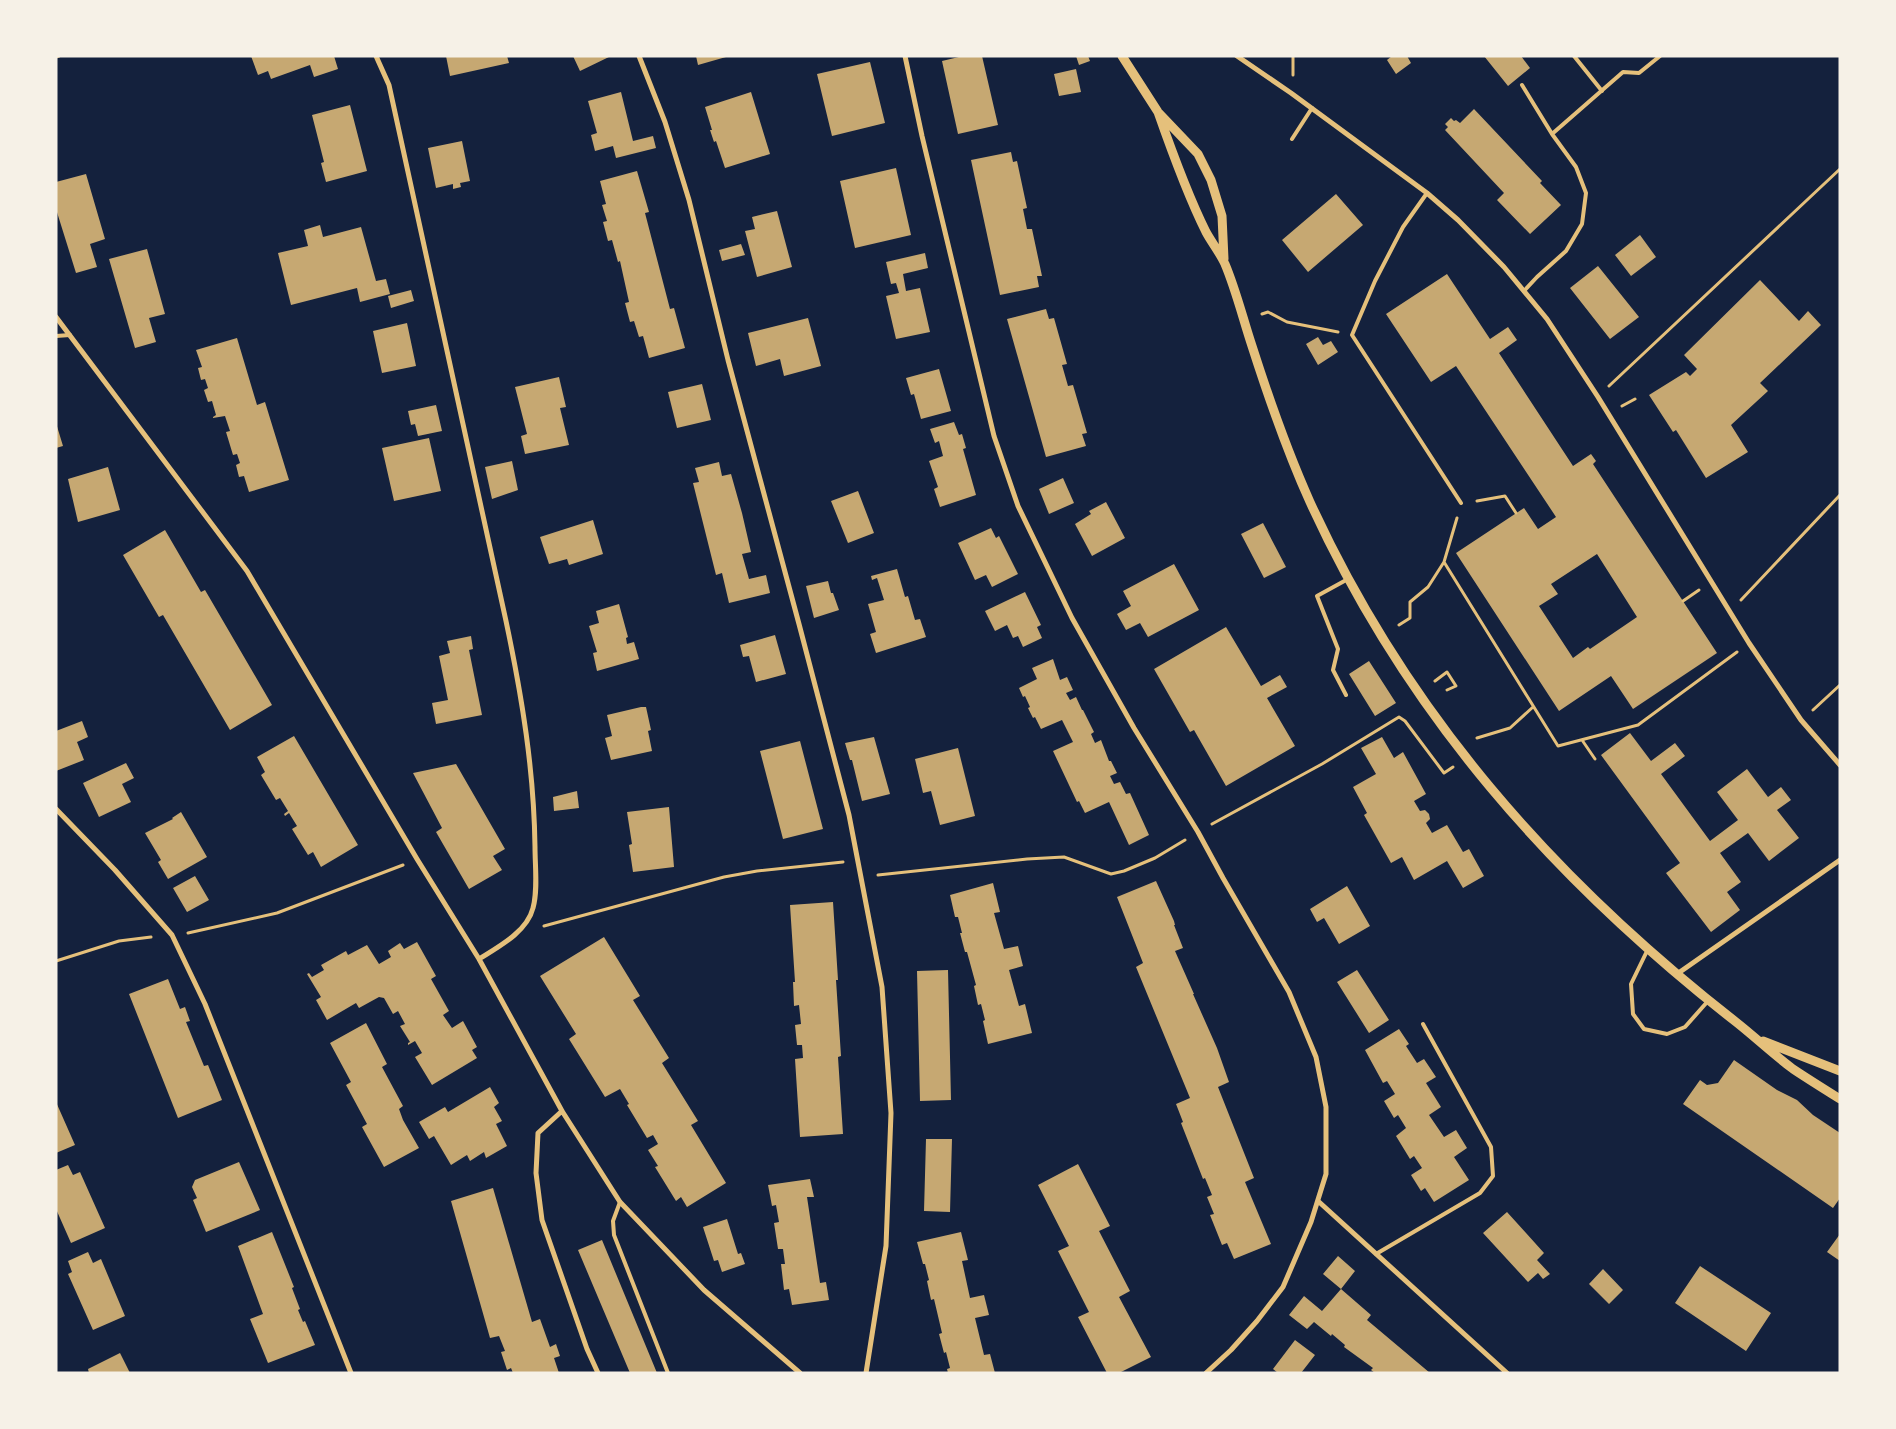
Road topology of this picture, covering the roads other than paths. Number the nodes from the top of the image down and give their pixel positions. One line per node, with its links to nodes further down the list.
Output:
1 (376, 56): 27 (street)
2 (639, 56): 42 (street)
3 (905, 56): 35 (street)
4 (1122, 56): 11 (street)
5 (1237, 56): 10 (street)
6 (1574, 56): 9 (lane)
7 (1660, 56): 9 (lane)
8 (1522, 85): 12 (lane)
9 (1602, 91): 12 (lane)
10 (1312, 108): 13 (lane); 14 (street)
11 (1158, 112): 15 (street); 15 (street)
12 (1552, 134): 16 (lane)
13 (1292, 139)
14 (1427, 193): 16 (street); 20 (lane)
15 (1224, 262): 21 (street)
16 (1524, 291): 23 (street)
17 (56, 318): 19 (street)
18 (56, 336): 19 (lane)
19 (70, 336): 27 (street)
20 (1461, 503)
21 (1348, 579): 22 (lane); 26 (street)
22 (1346, 694)
23 (1840, 765)
24 (56, 809): 39 (street)
25 (1840, 860): 28 (street)
26 (1648, 949): 28 (street); 29 (lane)
27 (479, 959): 34 (street)
28 (1677, 974): 29 (street)
29 (1708, 1000): 31 (street)
30 (1423, 1024): 37 (lane)
31 (1757, 1038): 32 (street); 33 (street)
32 (1840, 1071)
33 (1840, 1099)
34 (562, 1111): 36 (street); 40 (street)
35 (1318, 1201): 37 (street); 43 (street)
36 (620, 1202): 38 (street); 41 (lane)
37 (1376, 1254): 44 (street)
38 (799, 1372)
39 (351, 1373)
40 (598, 1373)
41 (668, 1373)
42 (866, 1373)
43 (1206, 1373)
44 (1507, 1373)

